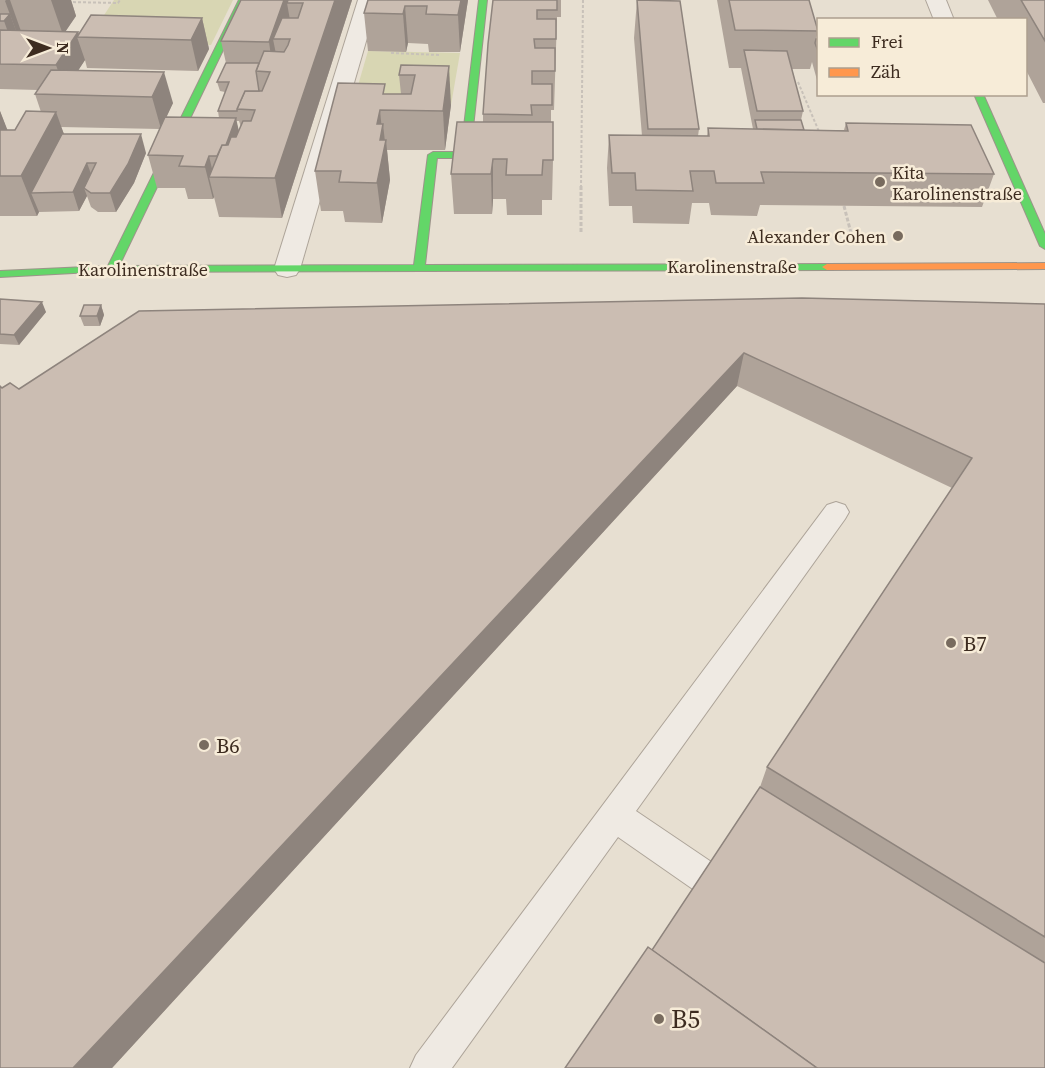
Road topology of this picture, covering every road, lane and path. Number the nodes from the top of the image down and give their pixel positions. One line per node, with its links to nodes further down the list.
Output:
1 (120, 0): 7 (path)
2 (243, 0): 19 (street)
3 (368, 0): 9 (street)
4 (483, 0): 10 (street)
5 (583, 0): 15 (path)
6 (936, 0): 8 (street)
7 (58, 2)
8 (943, 18)
9 (352, 51): 10 (path); 17 (street)
10 (477, 56): 18 (street)
11 (798, 82): 13 (path)
12 (979, 96): 14 (street)
13 (823, 143)
14 (1045, 246)
15 (581, 266): 16 (street, Karolinenstraße); 18 (street, Karolinenstraße)
16 (1045, 266)
17 (287, 268): 18 (street, Karolinenstraße); 19 (street, Karolinenstraße)
18 (419, 268)
19 (112, 269): 20 (street, Karolinenstraße)
20 (0, 274)
21 (836, 512): 22 (lane)
22 (614, 815): 23 (lane); 24 (lane)
23 (760, 915)
24 (429, 1068)

